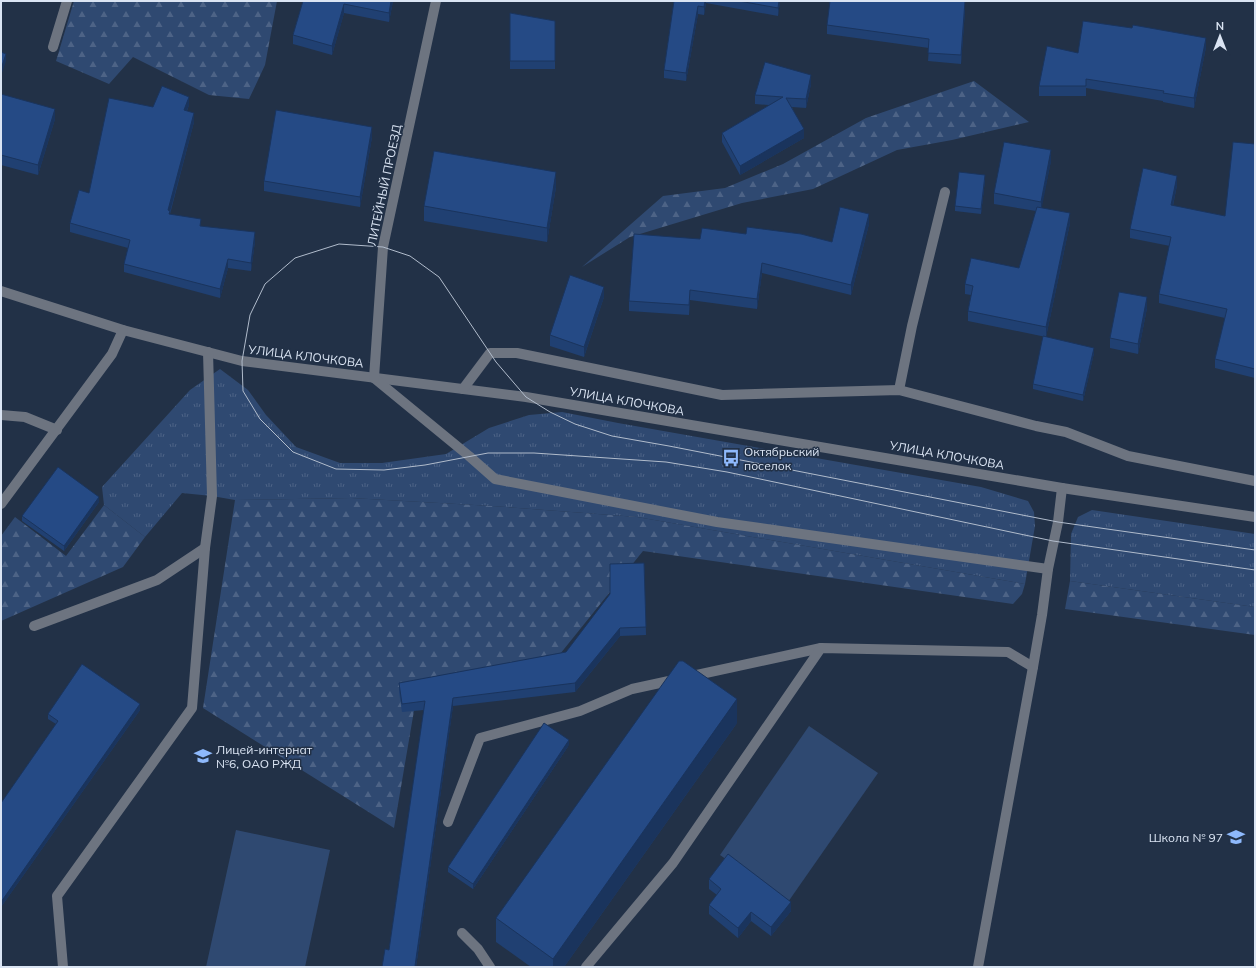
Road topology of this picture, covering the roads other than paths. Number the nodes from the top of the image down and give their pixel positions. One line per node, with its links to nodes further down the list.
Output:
1 (66, 1): 3 (street)
2 (436, 1): 8 (street, ЛИТЕЙНЫЙ ПРОЕЗД)
3 (52, 47)
4 (944, 192): 10 (street)
5 (1, 291): 6 (street, УЛИЦА КЛОЧКОВА)
6 (123, 330): 7 (street, УЛИЦА КЛОЧКОВА); 12 (street)
7 (208, 352): 8 (street, УЛИЦА КЛОЧКОВА); 17 (street)
8 (374, 378): 9 (street, УЛИЦА КЛОЧКОВА); 18 (street)
9 (463, 389): 10 (street); 14 (street, УЛИЦА КЛОЧКОВА)
10 (899, 390): 13 (street)
11 (1, 414): 12 (street)
12 (57, 430): 15 (street)
13 (1255, 481)
14 (1062, 488): 16 (street, УЛИЦА КЛОЧКОВА); 18 (street)
15 (1, 504)
16 (1255, 516)
17 (205, 548): 19 (street); 24 (street)
18 (1048, 569): 21 (street)
19 (34, 626)
20 (820, 648): 21 (street); 22 (street); 26 (street)
21 (1033, 667): 27 (street)
22 (448, 822)
23 (462, 933): 25 (street)
24 (63, 967)
25 (490, 967)
26 (586, 967)
27 (978, 967)

